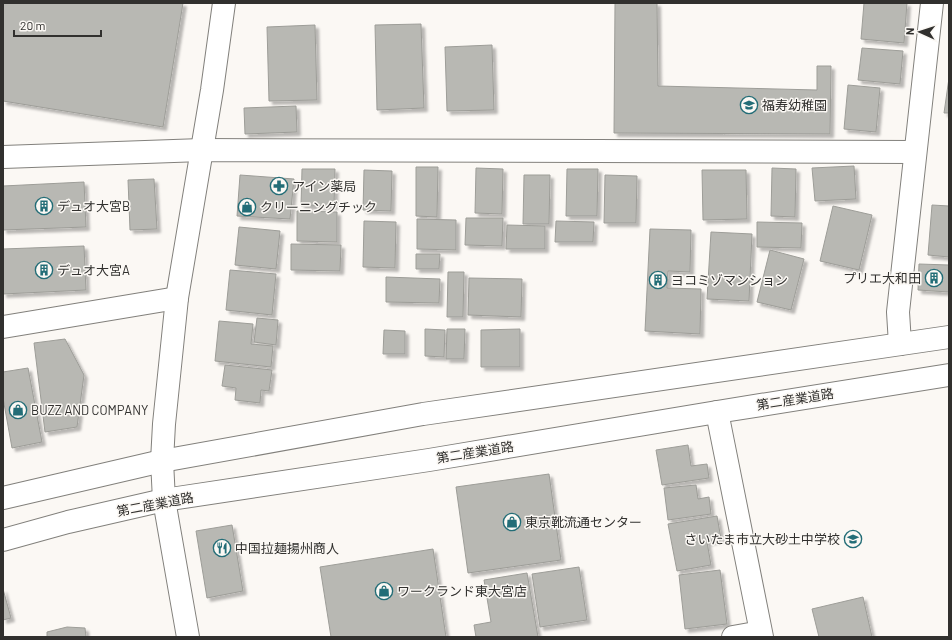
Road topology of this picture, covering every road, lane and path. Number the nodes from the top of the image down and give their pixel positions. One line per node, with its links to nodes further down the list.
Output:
1 (224, 3): 3 (street)
2 (932, 3): 4 (street)
3 (202, 150): 4 (street); 5 (street); 6 (street)
4 (914, 152): 9 (street)
5 (3, 157)
6 (178, 298): 7 (street); 12 (street)
7 (3, 327)
8 (949, 337): 9 (street)
9 (900, 344): 12 (street)
10 (949, 375): 11 (street, 第二産業道路)
11 (717, 412): 14 (street, 第二産業道路); 16 (street)
12 (162, 461): 13 (street); 14 (street)
13 (3, 498)
14 (164, 500): 15 (street, 第二産業道路); 17 (street)
15 (3, 540)
16 (761, 634): 18 (street)
17 (188, 637)
18 (733, 637)

